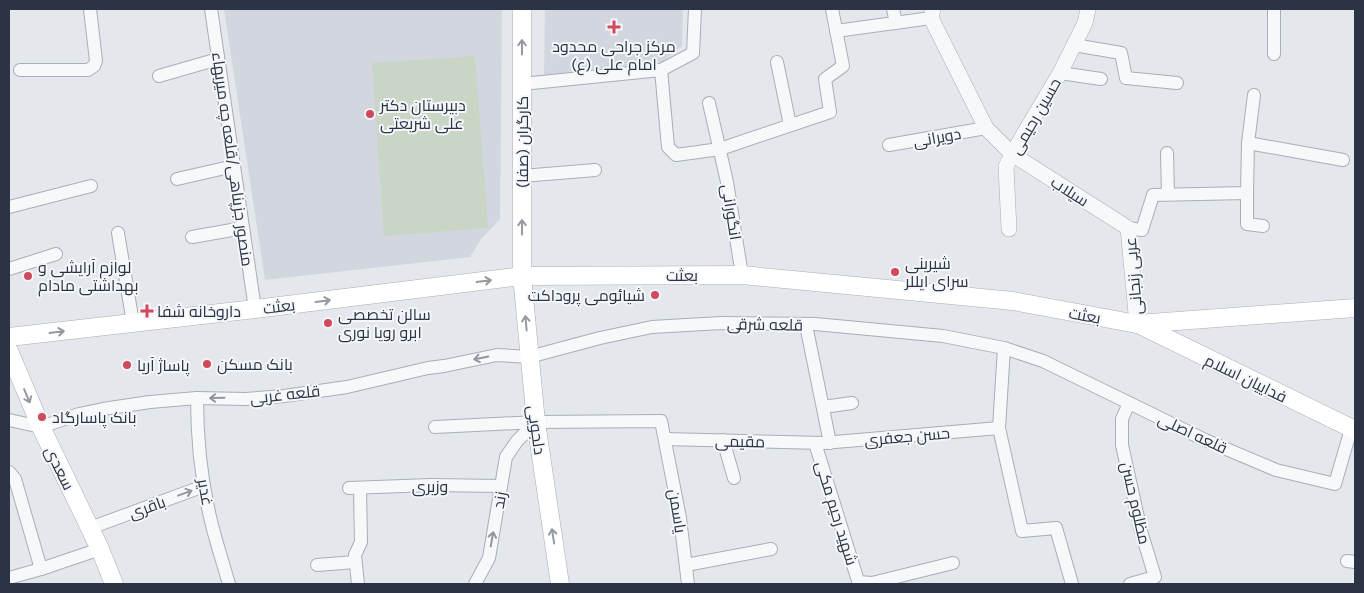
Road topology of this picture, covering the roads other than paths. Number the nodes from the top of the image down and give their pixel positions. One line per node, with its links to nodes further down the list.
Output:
1 (90, 9): 16 (street)
2 (211, 9): 14 (street, منصور جزپناهی/قلعه چه میربهاء)
3 (522, 9): 21 (main road, کارگران (صفا), one-way to 3)
4 (695, 9): 17 (street)
5 (832, 9): 11 (street)
6 (893, 9): 10 (street)
7 (1088, 9): 12 (street, حسین رحیمی)
8 (1274, 9): 13 (street)
9 (932, 13): 10 (street); 26 (street, سیلاب)
10 (896, 23): 11 (street)
11 (836, 31): 25 (street)
12 (1074, 45): 18 (street, حسین رحیمی); 22 (street)
13 (1274, 54)
14 (218, 59): 19 (street); 33 (street, منصور جزپناهی/قلعه چه میربهاء)
15 (777, 62): 25 (street)
16 (20, 70)
17 (661, 70): 21 (street); 29 (street)
18 (1060, 73): 20 (street); 31 (street, حسین رحیمی)
19 (159, 76)
20 (1101, 79)
21 (522, 84): 35 (main road, کارگران (صفا))
22 (1177, 84)
23 (1254, 94): 27 (street)
24 (709, 103): 29 (street, انگورانی)
25 (790, 125): 29 (street)
26 (986, 128): 28 (street, دویرانی); 31 (street, سیلاب)
27 (1248, 142): 32 (street); 38 (street)
28 (889, 145)
29 (720, 149): 49 (street, انگورانی)
30 (1167, 153): 39 (street)
31 (1012, 154): 43 (street, حسین رحیمی); 44 (street, سیلاب)
32 (1343, 160)
33 (234, 166): 36 (street); 42 (street, منصور جزپناهی/قلعه چه میربهاء)
34 (594, 170): 35 (street)
35 (522, 176): 50 (main road, کارگران (صفا), one-way to 35)
36 (177, 179)
37 (91, 186): 40 (street)
38 (1247, 193): 39 (street); 41 (street)
39 (1168, 194): 44 (street)
40 (9, 207)
41 (1263, 226)
42 (243, 228): 46 (street); 52 (street, منصور جزپناهی/قلعه چه میربهاء)
43 (1009, 228)
44 (1128, 228): 54 (street, عربی زنجانی)
45 (118, 233): 53 (street)
46 (192, 237)
47 (56, 254): 48 (street)
48 (9, 269)
49 (742, 275): 50 (main road, بعثت); 54 (main road, بعثت)
50 (522, 276): 52 (main road, بعثت, one-way to 50); 59 (main road, دلجویی, one-way to 50)
51 (1355, 308): 54 (main road, بعثت)
52 (255, 310): 53 (main road, بعثت)
53 (133, 323): 56 (main road, بعثت, one-way to 53)
54 (1137, 324): 69 (main road, فداییان اسلام)
55 (806, 325): 57 (street, قلعه شرقی); 59 (street, قلعه شرقی); 63 (street)
56 (9, 338)
57 (1004, 348): 61 (street, قلعه اصلی); 68 (street)
58 (9, 350): 66 (main road, سعدی, one-way to 66)
59 (529, 358): 60 (street, قلعه غربی, one-way to 60); 65 (main road, دلجویی)
60 (197, 398): 66 (street, قلعه غربی); 76 (street, غدیر)
61 (1129, 402): 69 (street, قلعه اصلی); 95 (street, مظلوم حسن)
62 (852, 404): 63 (street)
63 (822, 407): 73 (street)
64 (9, 420): 66 (street)
65 (536, 422): 67 (street); 70 (street, یاسمن); 77 (street, زند); 92 (main road, دلجویی, one-way to 65)
66 (41, 427): 78 (main road, سعدی)
67 (435, 427)
68 (999, 428): 73 (street, حسن جعفری); 94 (street)
69 (1353, 430)
70 (665, 439): 71 (street, مقیمی); 84 (street, یاسمن)
71 (723, 440): 72 (street, مقیمی); 75 (street)
72 (816, 443): 73 (street, حسن جعفری); 87 (street, شهید رحیم مکی)
73 (830, 443)
74 (9, 472): 85 (street)
75 (734, 478)
76 (204, 486): 78 (street, باقری, one-way to 76); 89 (street, غدیر)
77 (501, 486): 81 (street, وزیری); 91 (street, زند, one-way to 77)
78 (90, 528): 79 (main road, سعدی)
79 (100, 549): 85 (street); 88 (main road, سعدی)
80 (771, 549): 84 (street)
81 (356, 562): 83 (street); 90 (street, وزیری)
82 (953, 563): 87 (street)
83 (317, 565)
84 (686, 565): 93 (street, یاسمن)
85 (41, 570): 86 (street)
86 (9, 578)
87 (858, 583)
88 (114, 584)
89 (229, 584)
90 (358, 584)
91 (475, 584)
92 (560, 584)
93 (688, 584)
94 (1072, 584)
95 (1130, 584)

